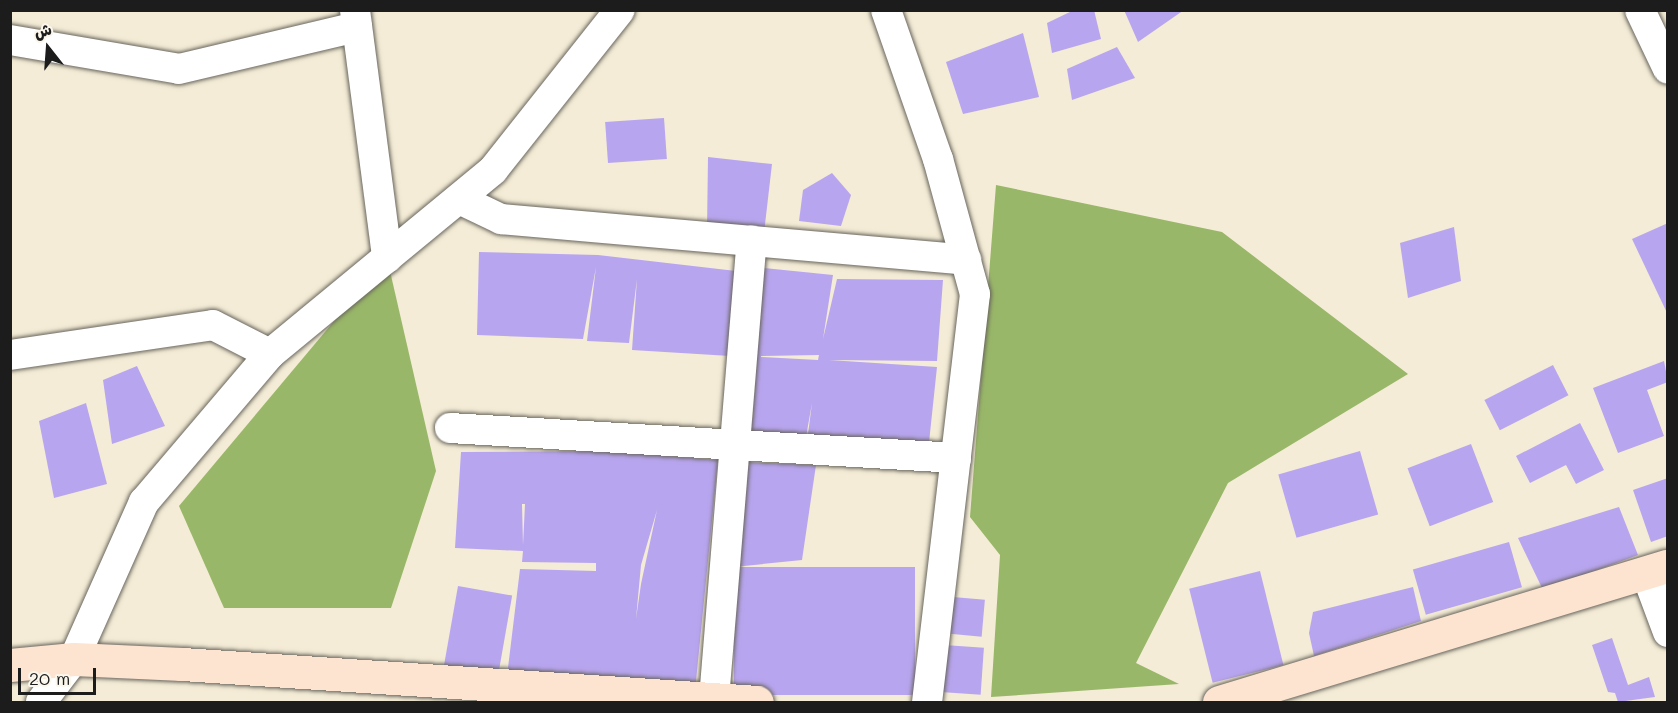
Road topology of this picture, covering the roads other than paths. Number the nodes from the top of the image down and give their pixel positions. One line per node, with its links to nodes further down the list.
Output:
1 (620, 10): 7 (street)
2 (886, 10): 10 (street)
3 (1640, 10): 6 (street)
4 (356, 19): 5 (street); 9 (street)
5 (10, 40)
6 (1668, 69)
7 (459, 199): 8 (street); 9 (street)
8 (752, 242): 10 (street); 14 (street)
9 (387, 258): 11 (street)
10 (966, 260): 15 (street)
11 (270, 354): 12 (street); 18 (street)
12 (10, 355)
13 (450, 428): 14 (street)
14 (736, 445): 15 (street); 20 (street)
15 (956, 458): 23 (street)
16 (1657, 570): 17 (street); 24 (street)
17 (1668, 632)
18 (74, 659): 19 (street); 20 (street); 21 (street)
19 (10, 665)
20 (714, 699): 22 (street)
21 (41, 702)
22 (757, 702)
23 (927, 702)
24 (1219, 702)

